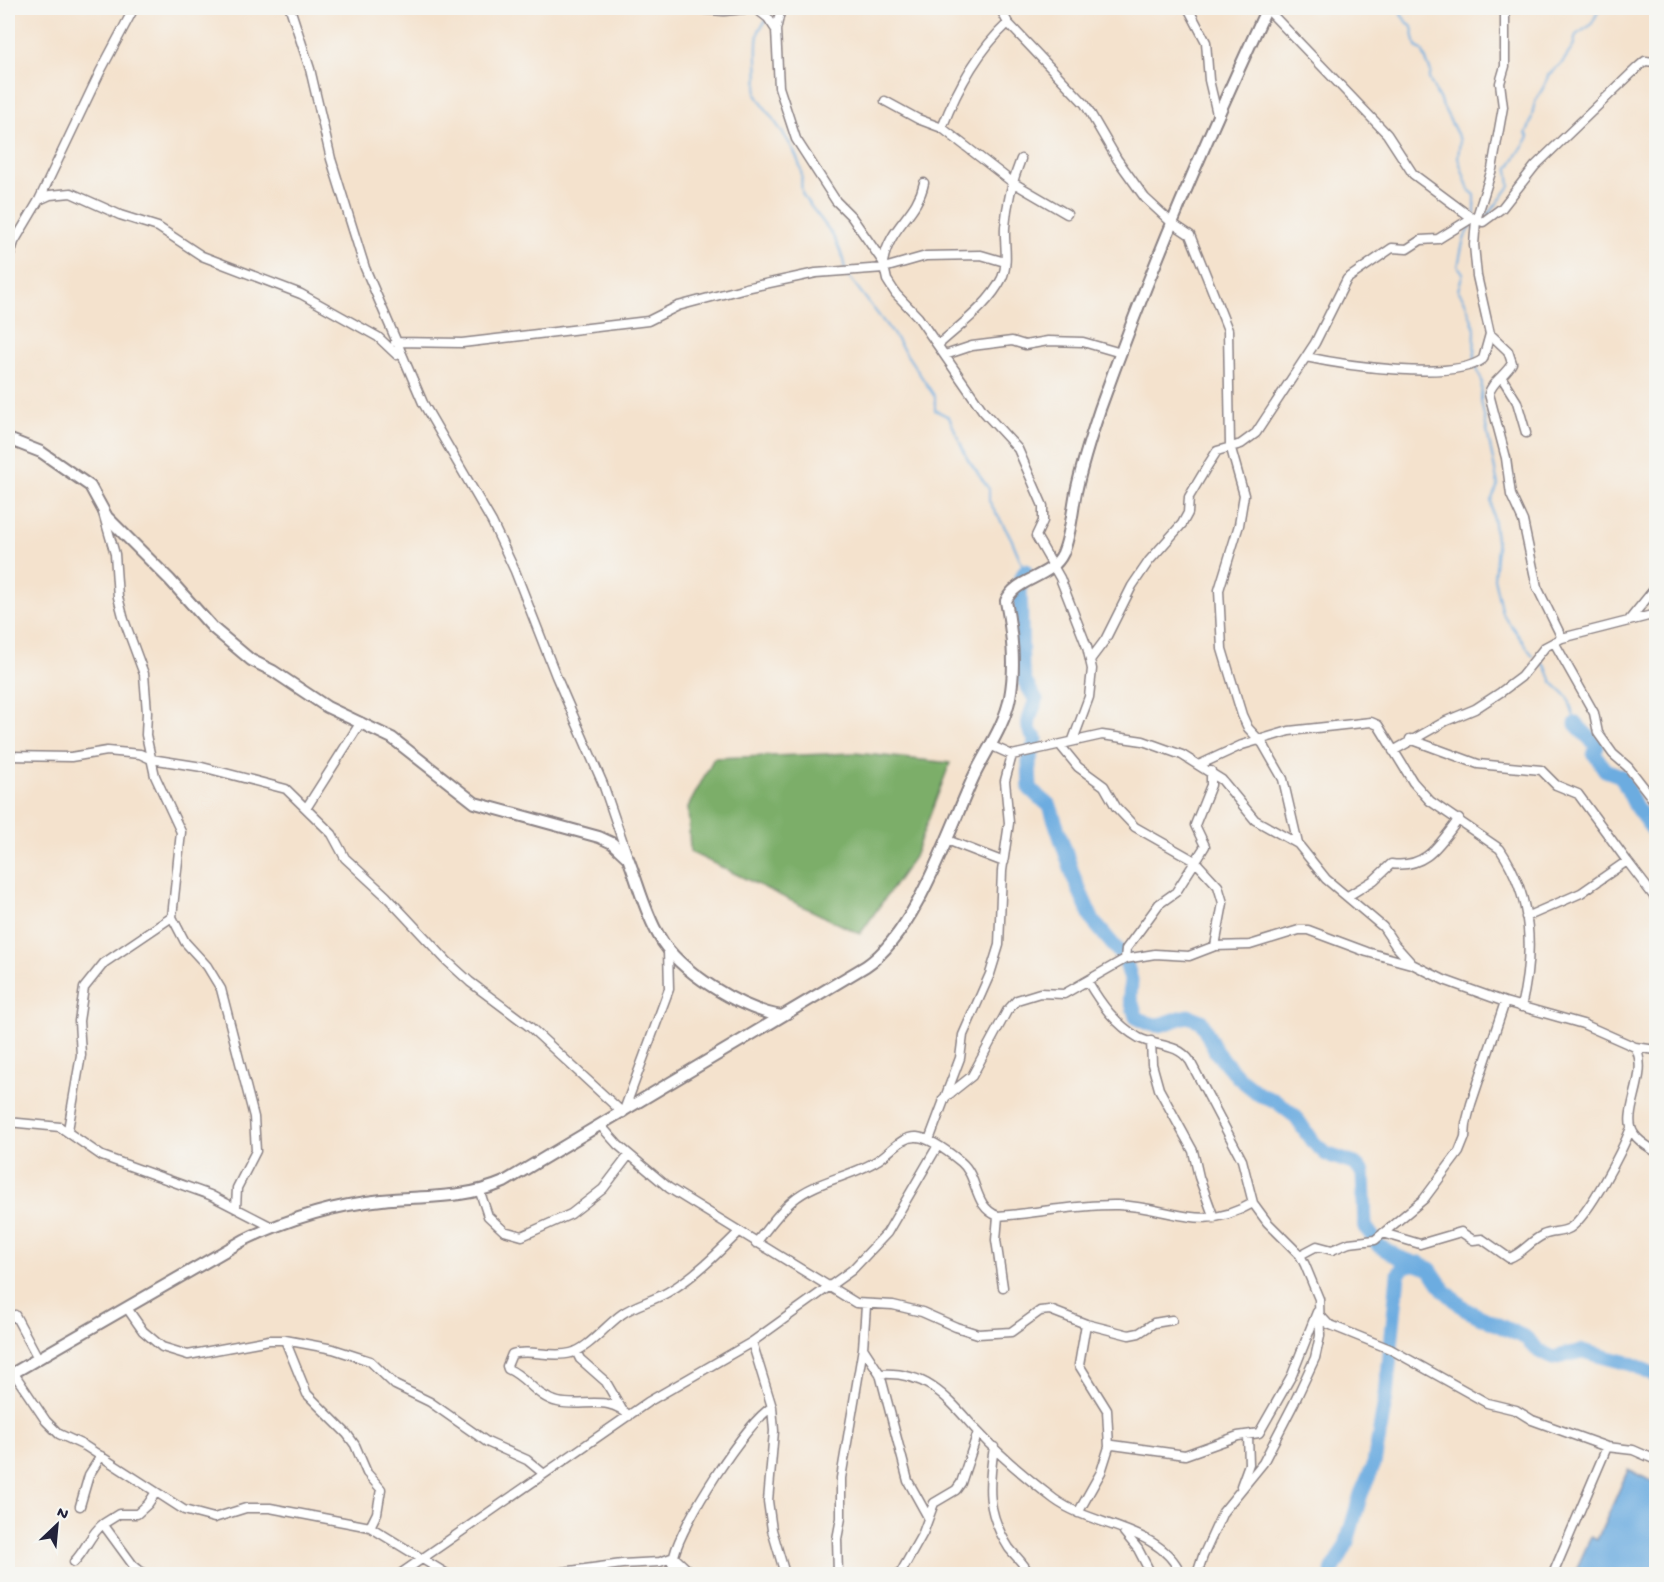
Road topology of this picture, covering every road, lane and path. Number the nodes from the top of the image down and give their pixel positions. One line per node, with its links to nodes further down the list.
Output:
1 (134, 8): 18 (street)
2 (290, 8): 27 (street)
3 (680, 8): 10 (street)
4 (781, 8): 10 (street)
5 (999, 8): 9 (street)
6 (1188, 8): 13 (street)
7 (1267, 8): 13 (street); 20 (street)
8 (1505, 8): 20 (street)
9 (1008, 23): 14 (street); 21 (street)
10 (776, 30): 25 (street)
11 (1656, 62): 20 (street)
12 (885, 101): 14 (street)
13 (1217, 114): 21 (street)
14 (942, 128): 16 (street)
15 (1021, 159): 16 (street)
16 (1012, 182): 19 (street); 24 (street)
17 (924, 183): 25 (street)
18 (39, 201): 22 (street); 32 (street)
19 (1067, 214)
20 (1474, 219): 26 (street); 31 (street)
21 (1172, 223): 29 (street); 36 (street)
22 (11, 241): 23 (street)
23 (8, 261)
24 (1005, 262): 25 (street); 28 (street)
25 (884, 265): 27 (street); 28 (street)
26 (1490, 334): 31 (street); 33 (street)
27 (395, 342): 32 (street)
28 (938, 345): 30 (street)
29 (1121, 353): 30 (street); 38 (street)
30 (945, 355): 38 (street)
31 (1306, 357): 36 (street)
32 (405, 365): 61 (street)
33 (1502, 378): 34 (street); 42 (street)
34 (1526, 433)
35 (8, 439): 37 (street)
36 (1230, 445): 43 (street); 45 (street)
37 (102, 510): 44 (street); 53 (street)
38 (1055, 567): 43 (street); 48 (street)
39 (1656, 587): 41 (street)
40 (1656, 614): 41 (street)
41 (1630, 619): 42 (street)
42 (1558, 640): 46 (street); 56 (street)
43 (1090, 660): 47 (street)
44 (361, 722): 57 (street); 61 (street)
45 (1258, 740): 50 (street); 54 (street); 60 (street)
46 (1410, 740): 50 (street); 63 (street)
47 (1073, 741): 49 (street); 54 (street)
48 (990, 745): 51 (street); 59 (street)
49 (1060, 745): 51 (street); 62 (street)
50 (1393, 751): 58 (street)
51 (1012, 755): 64 (street)
52 (8, 756): 53 (street)
53 (151, 759): 57 (street); 67 (street)
54 (1201, 764): 55 (street)
55 (1211, 771): 60 (street); 62 (street)
56 (1656, 803)
57 (307, 807): 81 (street)
58 (1459, 819): 65 (street); 68 (street)
59 (947, 840): 64 (street); 76 (street)
60 (1298, 844): 65 (street)
61 (628, 858): 70 (street)
62 (1195, 861): 69 (street); 71 (street)
63 (1627, 861): 66 (street); 68 (street)
64 (1004, 862): 80 (street)
65 (1348, 896): 72 (street)
66 (1656, 899)
67 (172, 917): 85 (street); 92 (street)
68 (1526, 917): 75 (street)
69 (1215, 946): 71 (street); 72 (street)
70 (668, 950): 76 (street); 81 (street)
71 (1125, 959): 73 (street)
72 (1412, 964): 74 (street)
73 (1088, 982): 77 (street); 80 (street)
74 (1505, 1002): 75 (street); 97 (street)
75 (1521, 1007): 78 (street)
76 (781, 1016): 81 (street)
77 (1151, 1041): 91 (street); 94 (street)
78 (1635, 1047): 79 (street); 84 (street)
79 (1656, 1050)
80 (943, 1099): 86 (street)
81 (622, 1113): 83 (street)
82 (8, 1122): 85 (street)
83 (601, 1126): 89 (street); 90 (street)
84 (1631, 1128): 88 (street); 97 (street)
85 (68, 1130): 92 (street)
86 (929, 1140): 87 (street); 98 (street)
87 (937, 1147): 93 (street); 100 (street)
88 (1656, 1152)
89 (629, 1155): 90 (street); 96 (street)
90 (480, 1192): 95 (street)
91 (1253, 1203): 94 (street); 99 (street)
92 (236, 1208): 95 (street)
93 (998, 1216): 94 (street); 101 (street)
94 (1214, 1218)
95 (272, 1227): 103 (street)
96 (738, 1233): 98 (street); 111 (street)
97 (1383, 1233): 99 (street)
98 (756, 1243): 100 (street)
99 (1300, 1255): 104 (street)
100 (830, 1287): 102 (street); 109 (street)
101 (1003, 1287)
102 (866, 1306): 107 (street); 110 (street)
103 (127, 1308): 108 (street); 112 (street)
104 (1317, 1312): 119 (street); 122 (street); 126 (street)
105 (8, 1319): 112 (street)
106 (1172, 1320): 107 (street)
107 (1086, 1324): 121 (street)
108 (285, 1340): 125 (street); 132 (street)
109 (752, 1342): 115 (street); 117 (street)
110 (863, 1348): 114 (street); 147 (street)
111 (576, 1351): 116 (street); 116 (street)
112 (38, 1358): 113 (street)
113 (10, 1374): 123 (street)
114 (880, 1374): 118 (street); 130 (street)
115 (772, 1407): 135 (street); 146 (street)
116 (622, 1408): 117 (street)
117 (629, 1416): 125 (street)
118 (978, 1432): 120 (street); 130 (street)
119 (1248, 1436): 121 (street); 126 (street)
120 (994, 1447): 129 (street); 149 (street)
121 (1109, 1447): 129 (street)
122 (1607, 1447): 124 (street); 153 (street)
123 (101, 1456): 127 (street); 128 (street)
124 (1656, 1460)
125 (544, 1474): 134 (street)
126 (1240, 1490): 152 (street)
127 (156, 1492): 131 (street); 132 (street)
128 (80, 1506)
129 (1078, 1513): 133 (street)
130 (928, 1517): 148 (street)
131 (103, 1524): 136 (street); 140 (street)
132 (370, 1527): 134 (street)
133 (1123, 1531): 150 (street); 151 (street)
134 (422, 1557): 141 (street); 142 (street)
135 (674, 1557): 138 (street); 144 (street); 145 (street)
136 (74, 1562)
137 (8, 1569): 139 (street)
138 (569, 1573): 143 (street)
139 (10, 1575)
140 (144, 1575)
141 (400, 1575)
142 (447, 1575)
143 (548, 1575)
144 (672, 1575)
145 (692, 1575)
146 (785, 1575)
147 (837, 1575)
148 (900, 1575)
149 (1029, 1575)
150 (1151, 1575)
151 (1181, 1575)
152 (1197, 1575)
153 (1553, 1575)

